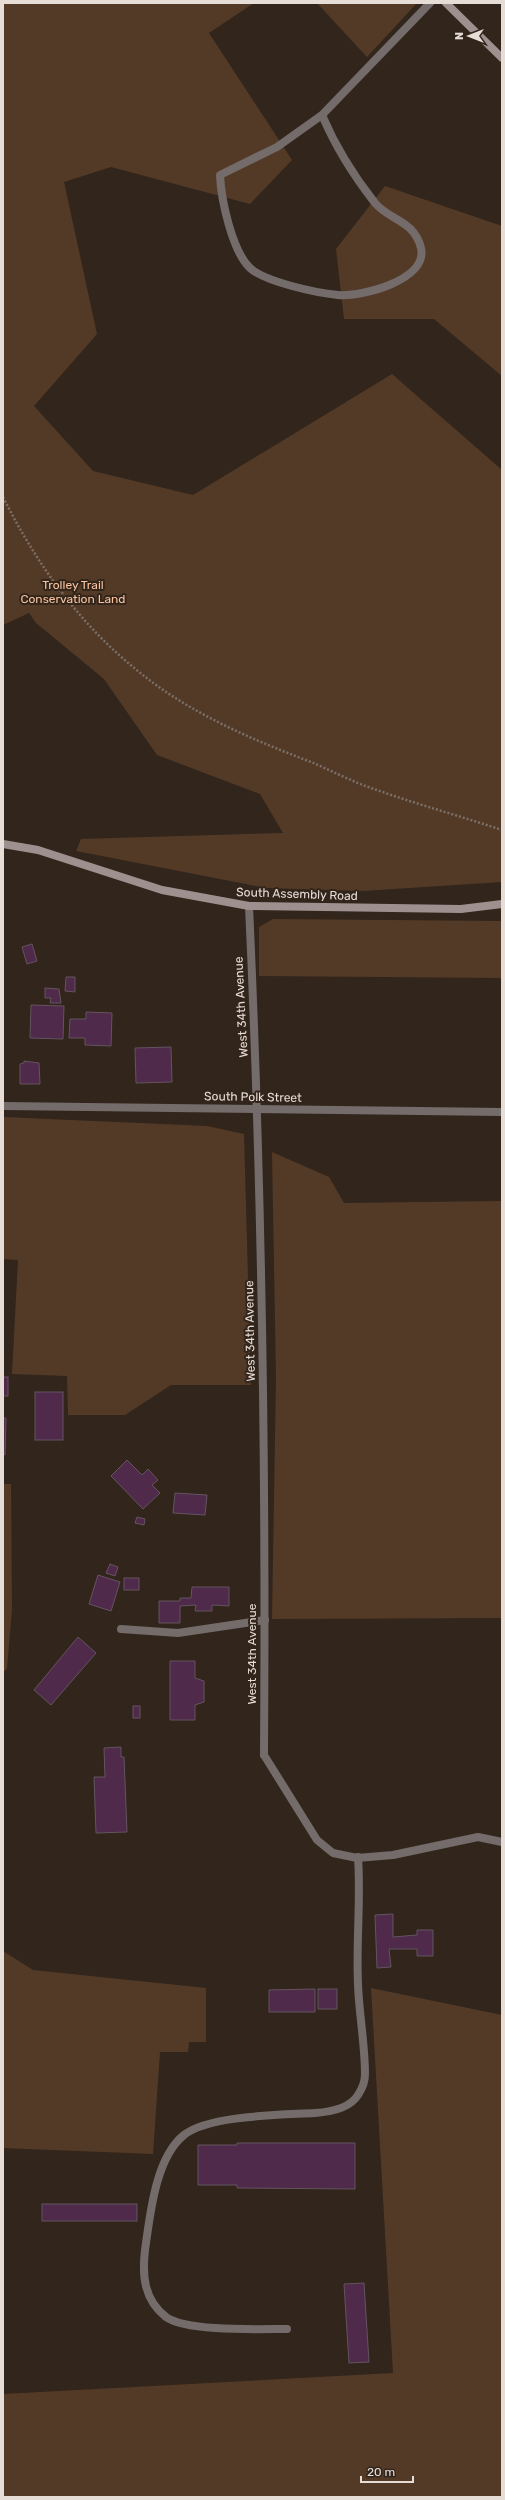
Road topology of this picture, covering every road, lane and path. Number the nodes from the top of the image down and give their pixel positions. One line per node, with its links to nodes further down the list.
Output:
1 (430, 3): 4 (street)
2 (446, 3): 3 (street)
3 (502, 58)
4 (322, 115): 4 (street)
5 (3, 497): 6 (path)
6 (502, 830)
7 (3, 844): 9 (street, South Assembly Road)
8 (502, 904): 9 (street, South Assembly Road)
9 (249, 906): 11 (street, West 34th Avenue)
10 (3, 1106): 11 (street, South Polk Street)
11 (258, 1109): 12 (street, South Polk Street); 13 (street, West 34th Avenue)
12 (502, 1112)
13 (265, 1620): 14 (street); 16 (street, West 34th Avenue)
14 (121, 1629)
15 (502, 1842): 16 (street)
16 (358, 1857): 17 (street)
17 (287, 2329)

